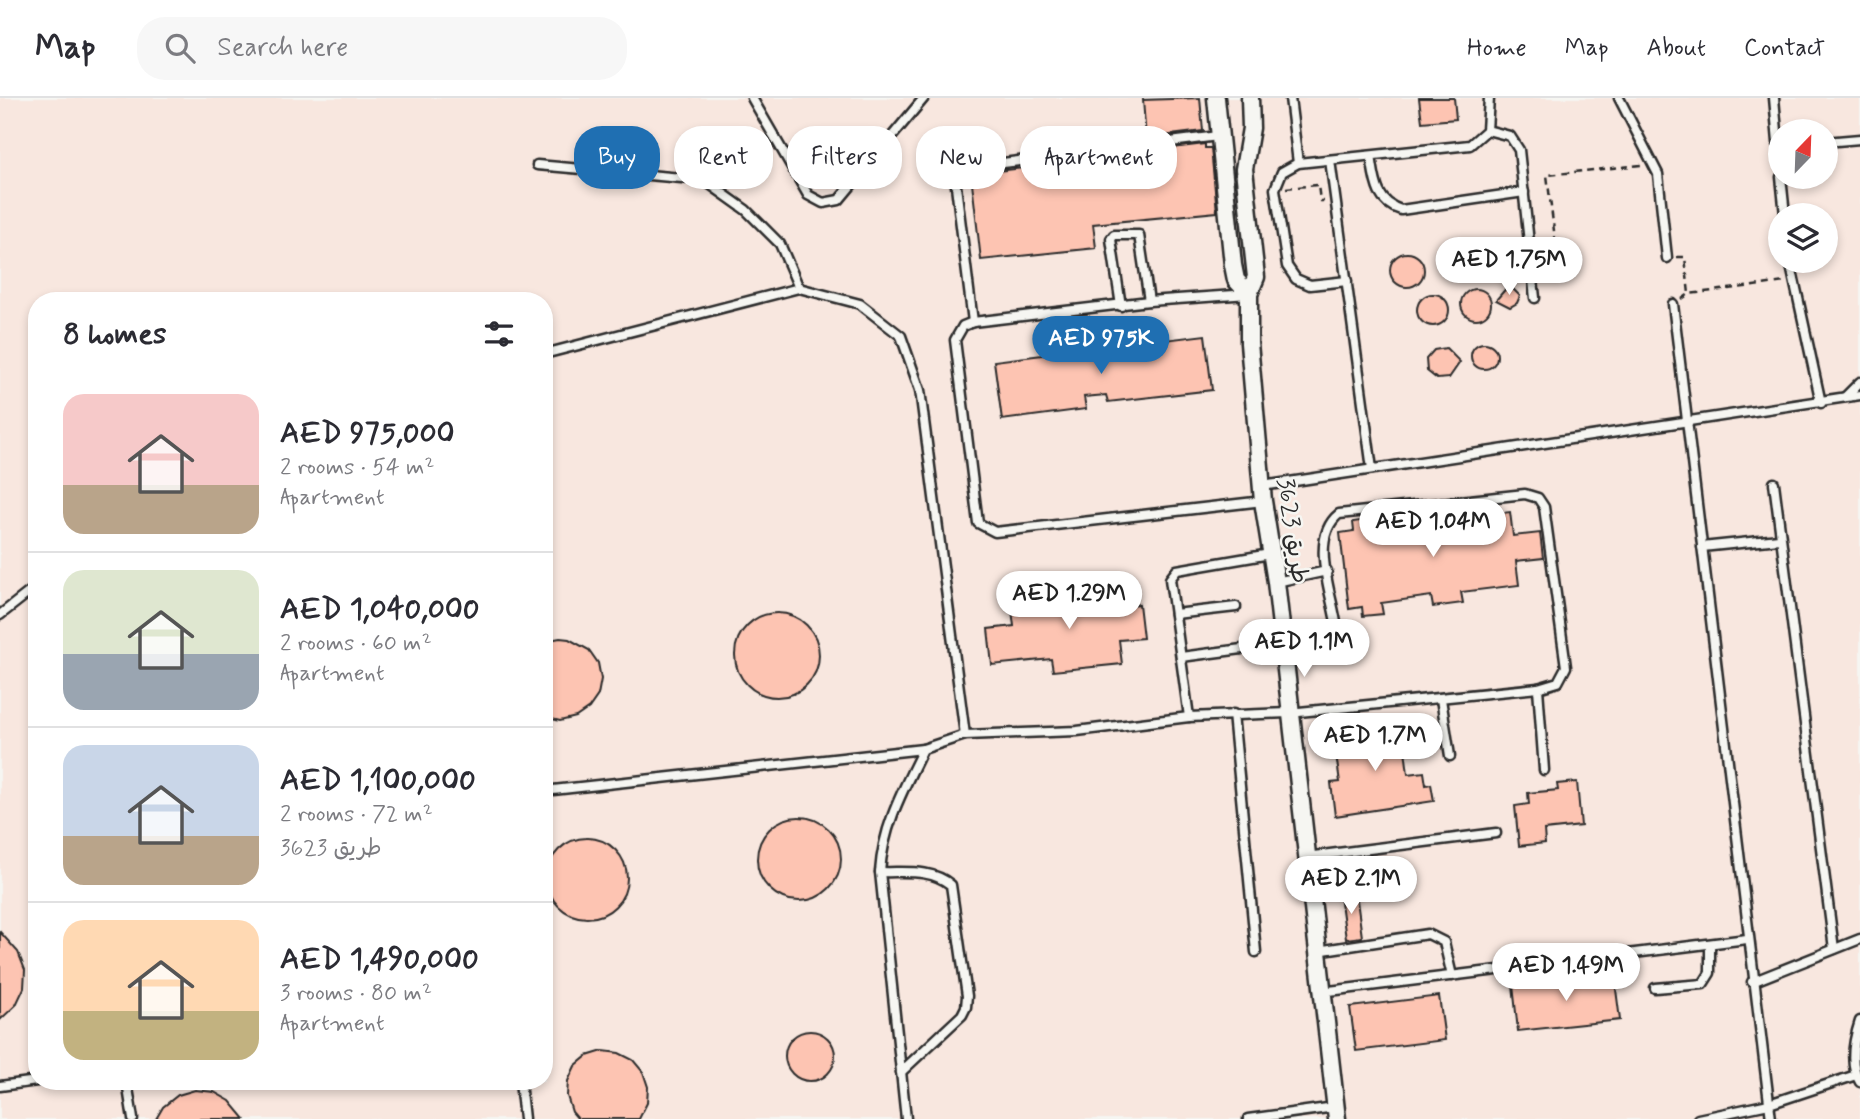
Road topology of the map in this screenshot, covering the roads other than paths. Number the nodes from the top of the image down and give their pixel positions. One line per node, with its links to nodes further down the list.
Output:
1 (752, 98): 2 (lane)
2 (923, 98)
3 (1216, 98): 11 (street, طريق 3623)
4 (1250, 98): 23 (street, طريق 3623)
5 (1290, 98): 16 (lane)
6 (1489, 98): 10 (lane)
7 (1619, 98): 19 (lane)
8 (1774, 98): 9 (lane)
9 (1776, 119)
10 (1487, 130): 14 (lane); 18 (lane)
11 (1218, 136): 23 (street, طريق 3623); 28 (lane)
12 (1860, 139): 13 (lane)
13 (1838, 141)
14 (1371, 156): 15 (lane); 18 (lane)
15 (1330, 160): 16 (lane); 21 (lane)
16 (1298, 163): 21 (lane)
17 (537, 165): 22 (lane)
18 (1524, 192): 24 (lane)
19 (1667, 258)
20 (1791, 273): 33 (lane)
21 (1347, 281): 35 (lane)
22 (799, 288): 29 (lane); 55 (lane)
23 (1249, 294): 25 (lane); 37 (street, طريق 3623)
24 (1535, 298)
25 (1149, 301): 27 (lane); 27 (lane)
26 (1673, 304): 34 (lane)
27 (1121, 306): 28 (lane)
28 (973, 322): 37 (lane)
29 (553, 352)
30 (1860, 382): 32 (lane)
31 (1860, 396): 32 (lane)
32 (1844, 398): 33 (lane)
33 (1821, 403): 34 (lane)
34 (1687, 421): 35 (lane); 39 (lane)
35 (1372, 469): 37 (lane)
36 (1774, 483): 38 (lane)
37 (1262, 493): 40 (street, طريق 3623)
38 (1779, 539): 39 (lane); 66 (lane)
39 (1702, 547): 63 (lane)
40 (1270, 554): 42 (street, طريق 3623); 45 (lane)
41 (1326, 570): 42 (lane); 47 (lane); 50 (lane)
42 (1276, 582): 52 (street, طريق 3623)
43 (28, 593): 46 (lane)
44 (1236, 607): 45 (lane)
45 (1175, 614): 49 (lane)
46 (0, 615)
47 (1337, 629)
48 (1242, 649): 49 (lane)
49 (1181, 657): 54 (lane)
50 (1538, 688): 51 (lane); 58 (lane)
51 (1441, 699): 52 (lane); 57 (lane)
52 (1289, 712): 53 (lane); 61 (street, طريق 3623)
53 (1233, 714): 54 (lane); 68 (lane)
54 (1189, 717): 55 (lane)
55 (965, 735): 56 (lane)
56 (923, 749): 59 (lane); 62 (lane)
57 (1450, 756)
58 (1544, 770)
59 (553, 790)
60 (1496, 833): 61 (lane)
61 (1306, 857): 67 (street, طريق 3623)
62 (880, 872): 74 (lane); 74 (lane)
63 (1747, 939): 65 (lane); 70 (lane)
64 (1860, 939): 66 (lane)
65 (1710, 944): 69 (lane); 71 (lane)
66 (1834, 949): 70 (lane)
67 (1317, 951): 69 (lane); 72 (street, طريق 3623)
68 (1256, 952)
69 (1452, 976): 72 (lane)
70 (1752, 982): 80 (lane)
71 (1655, 988)
72 (1321, 992): 81 (street, طريق 3623)
73 (1860, 1021): 75 (lane)
74 (901, 1072): 84 (lane)
75 (1858, 1078): 80 (lane)
76 (28, 1082): 77 (lane)
77 (0, 1086)
78 (128, 1090): 82 (lane)
79 (521, 1090): 83 (lane)
80 (1769, 1104): 86 (lane); 87 (lane)
81 (1335, 1108): 85 (lane)
82 (133, 1119)
83 (524, 1119)
84 (906, 1119)
85 (1248, 1119)
86 (1698, 1119)
87 (1771, 1119)

